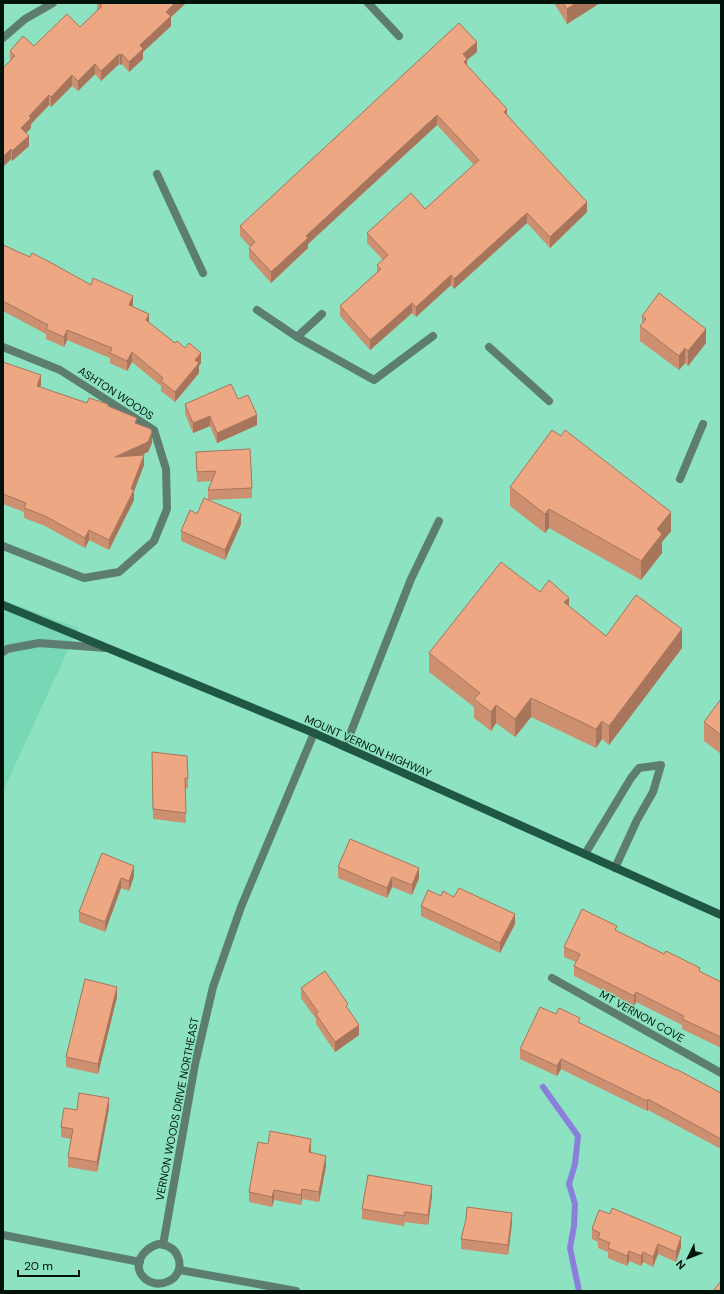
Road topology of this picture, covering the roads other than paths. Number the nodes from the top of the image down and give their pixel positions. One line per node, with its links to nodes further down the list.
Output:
1 (53, 3): 4 (street)
2 (368, 3): 3 (street)
3 (398, 36)
4 (3, 38)
5 (157, 174): 6 (street)
6 (203, 273)
7 (257, 310): 10 (street)
8 (322, 314): 10 (street)
9 (433, 336): 10 (street)
10 (297, 337)
11 (3, 347): 17 (street, ASHTON WOODS)
12 (489, 347): 13 (street)
13 (549, 401)
14 (703, 424): 15 (street)
15 (680, 479)
16 (439, 521): 22 (street)
17 (3, 546)
18 (3, 605): 19 (main road, MOUNT VERNON HIGHWAY)
19 (111, 649): 20 (street); 21 (main road, MOUNT VERNON HIGHWAY)
20 (3, 652)
21 (314, 733): 22 (main road, MOUNT VERNON HIGHWAY); 29 (street, VERNON WOODS DRIVE NORTHEAST)
22 (345, 747): 23 (main road, MOUNT VERNON HIGHWAY)
23 (585, 854): 24 (main road, MOUNT VERNON HIGHWAY); 24 (street)
24 (616, 868): 25 (main road, MOUNT VERNON HIGHWAY)
25 (721, 915)
26 (552, 978): 27 (street, MT VERNON COVE)
27 (721, 1073)
28 (3, 1235): 30 (street)
29 (163, 1245): 30 (street); 31 (street)
30 (140, 1262): 32 (street)
31 (180, 1270): 32 (street); 33 (street)
32 (156, 1288)
33 (296, 1291)

